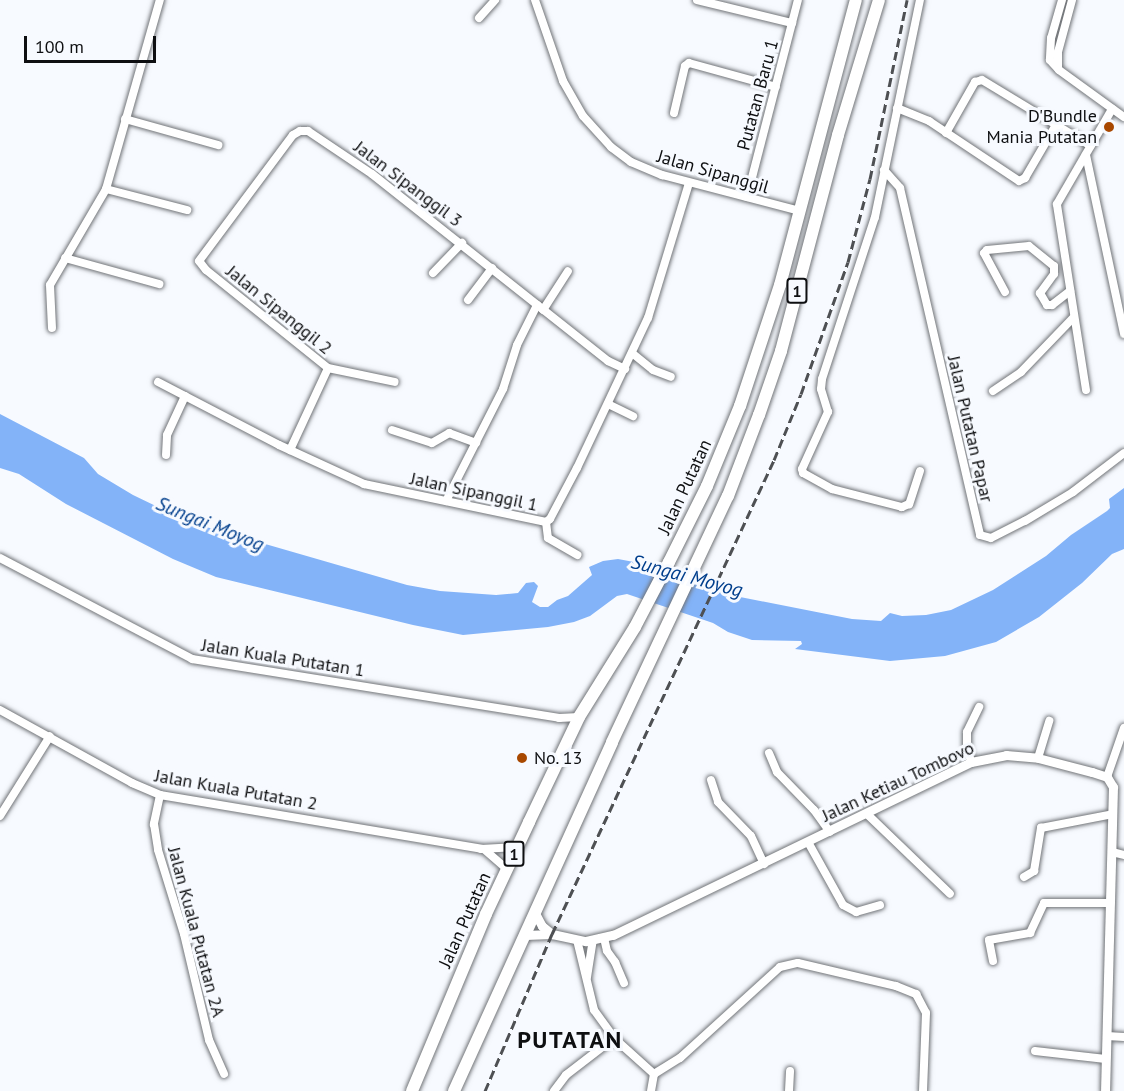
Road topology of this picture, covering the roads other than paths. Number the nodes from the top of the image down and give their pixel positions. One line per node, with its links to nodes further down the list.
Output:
1 (160, 0): 20 (street)
2 (495, 0): 12 (street)
3 (535, 0): 27 (street, Jalan Sipanggil)
4 (697, 0): 13 (street)
5 (798, 0): 13 (street, Putatan Baru 1)
6 (879, 0): 11 (highway, 1)
7 (920, 0): 16 (street)
8 (1062, 0): 14 (street)
9 (1072, 0): 14 (street)
10 (855, 4): 11 (highway); 31 (highway, Jalan Putatan / 1)
11 (874, 14): 96 (highway, 1)
12 (479, 18)
13 (792, 23): 15 (street, Putatan Baru 1)
14 (1059, 70): 17 (street)
15 (777, 87): 18 (street); 29 (street, Putatan Baru 1)
16 (897, 108): 22 (street); 26 (street)
17 (1112, 109): 19 (street); 24 (street)
18 (674, 114)
19 (1124, 117)
20 (125, 119): 23 (street); 28 (street)
21 (1056, 125): 22 (street); 22 (street); 24 (street)
22 (946, 133)
23 (218, 145)
24 (1091, 146): 25 (street)
25 (1086, 155): 39 (street); 45 (street)
26 (884, 170): 60 (street, Jalan Putatan Papar); 62 (street)
27 (689, 183): 29 (street, Jalan Sipanggil); 46 (street, Jalan Sipanggil 1)
28 (106, 189): 30 (street); 33 (street)
29 (747, 197): 31 (street, Jalan Sipanggil)
30 (187, 210)
31 (800, 211): 70 (highway, Jalan Putatan / 1)
32 (462, 243): 34 (street, Jalan Sipanggil 3); 35 (street, Jalan Sipanggil 3); 37 (street)
33 (65, 258): 38 (street); 44 (street)
34 (199, 261): 47 (street, Jalan Sipanggil 2)
35 (492, 268): 41 (street); 42 (street, Jalan Sipanggil 3)
36 (567, 271): 42 (street)
37 (433, 273)
38 (159, 284)
39 (1070, 291): 40 (street); 43 (street)
40 (1005, 292)
41 (468, 300)
42 (540, 308): 48 (street, Jalan Sipanggil 3); 58 (street)
43 (1074, 317): 52 (street); 53 (street)
44 (52, 328)
45 (1124, 334)
46 (632, 353): 48 (street, Jalan Sipanggil 1); 49 (street)
47 (328, 368): 51 (street); 59 (street, Jalan Sipanggil 2)
48 (625, 369): 55 (street, Jalan Sipanggil 1)
49 (670, 377)
50 (158, 382): 54 (street, Jalan Sipanggil 1)
51 (395, 382)
52 (1086, 390)
53 (993, 391)
54 (185, 396): 59 (street, Jalan Sipanggil 1); 61 (street)
55 (608, 404): 56 (street); 64 (street, Jalan Sipanggil 1)
56 (633, 416)
57 (392, 429): 58 (street)
58 (476, 443): 63 (street)
59 (290, 450): 63 (street, Jalan Sipanggil 1)
60 (1124, 453)
61 (166, 455)
62 (920, 471)
63 (446, 501): 64 (street, Jalan Sipanggil 1)
64 (546, 522): 65 (street)
65 (577, 555)
66 (0, 558): 69 (street, Jalan Kuala Putatan 1)
67 (979, 706): 77 (street)
68 (0, 710): 73 (street, Jalan Kuala Putatan 2)
69 (548, 716): 70 (street, Jalan Kuala Putatan 1); 74 (street)
70 (579, 717): 74 (highway, Jalan Putatan / 1)
71 (1049, 721): 76 (street)
72 (1124, 728): 78 (street)
73 (50, 736): 80 (street, Jalan Kuala Putatan 2); 83 (street)
74 (571, 736): 86 (highway, Jalan Putatan / 1)
75 (770, 753): 84 (street)
76 (1038, 758): 77 (street, Jalan Ketiau Tombovo); 78 (street, Jalan Ketiau Tombovo)
77 (971, 762): 81 (street, Jalan Ketiau Tombovo)
78 (1107, 777): 82 (street)
79 (711, 780): 90 (street)
80 (160, 795): 87 (street, Jalan Kuala Putatan 2); 111 (street, Jalan Kuala Putatan 2A)
81 (867, 814): 84 (street, Jalan Ketiau Tombovo); 93 (street)
82 (1113, 814): 88 (street); 92 (street)
83 (0, 816)
84 (830, 832): 85 (street, Jalan Ketiau Tombovo)
85 (808, 842): 90 (street, Jalan Ketiau Tombovo); 95 (street)
86 (517, 847): 87 (street, Jalan Kuala Putatan 2); 91 (highway, Jalan Putatan / 1)
87 (485, 850): 91 (street)
88 (1112, 852): 89 (street); 94 (street)
89 (1124, 855)
90 (764, 864): 99 (street, Jalan Ketiau Tombovo)
91 (507, 869): 113 (highway, Jalan Putatan / 1)
92 (1024, 877)
93 (950, 894)
94 (1109, 903): 102 (street); 105 (street)
95 (880, 905)
96 (535, 913): 97 (street); 98 (highway, 1)
97 (552, 934): 98 (street, Jalan Ketiau Tombovo); 100 (street, Jalan Ketiau Tombovo)
98 (525, 935): 114 (highway, 1)
99 (604, 938): 101 (street, Jalan Ketiau Tombovo); 104 (street)
100 (577, 940): 101 (street, Jalan Ketiau Tombovo); 103 (street)
101 (593, 940): 103 (street)
102 (993, 961)
103 (587, 978): 107 (street)
104 (624, 983)
105 (1107, 1036): 106 (street); 109 (street)
106 (1124, 1037)
107 (614, 1038): 112 (street); 115 (street)
108 (1035, 1051): 109 (street)
109 (1106, 1059): 119 (street)
110 (790, 1071): 117 (street)
111 (224, 1074)
112 (654, 1074): 116 (street); 118 (street)
113 (412, 1091)
114 (454, 1091)
115 (554, 1091)
116 (651, 1091)
117 (789, 1091)
118 (923, 1091)
119 (1105, 1091)

